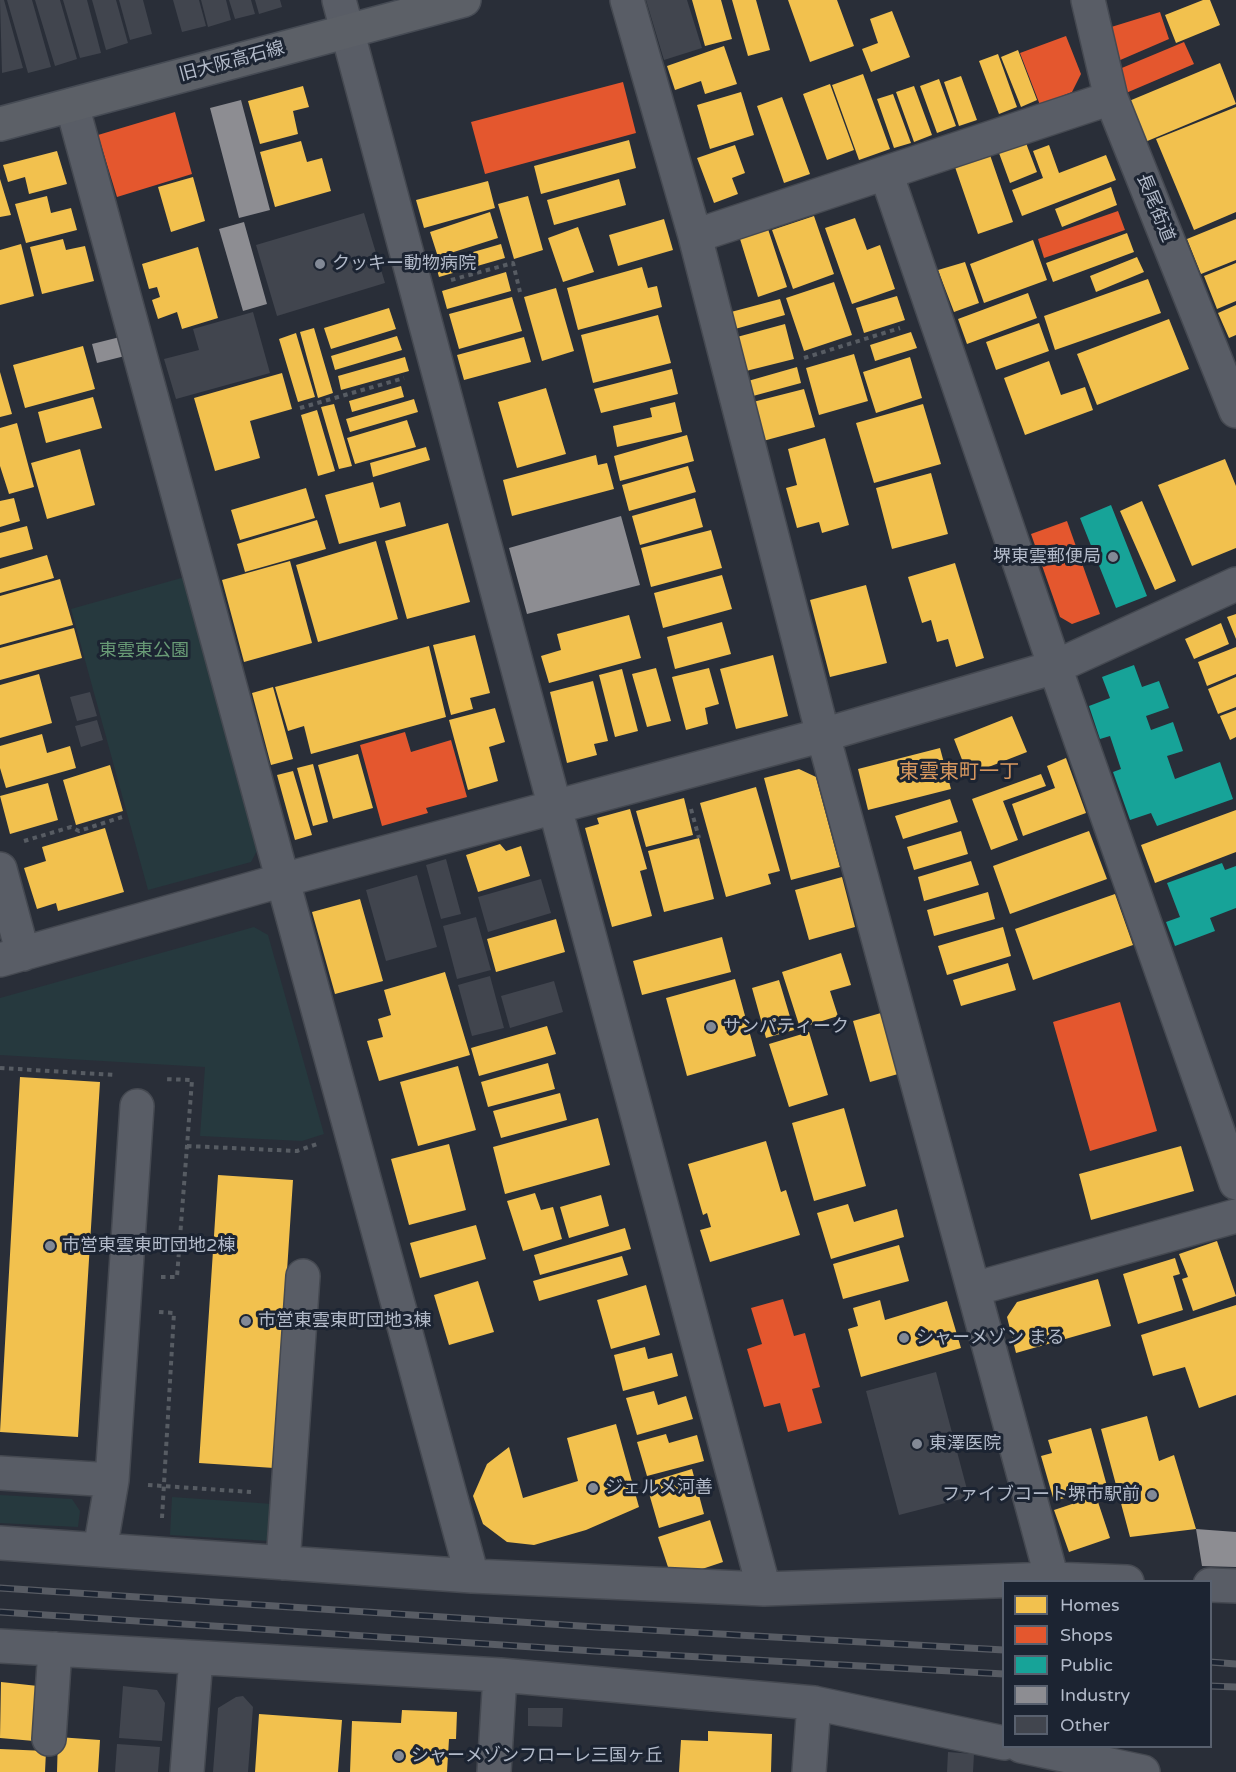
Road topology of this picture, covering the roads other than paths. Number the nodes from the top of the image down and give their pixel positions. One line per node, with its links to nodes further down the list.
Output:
1 (339, 0): 5 (street)
2 (464, 0): 5 (main road, 旧大阪高石線)
3 (627, 0): 10 (street)
4 (1088, 0): 6 (street, 長尾街道)
5 (349, 31): 7 (main road, 旧大阪高石線); 15 (street)
6 (1111, 98): 9 (street); 11 (street, 長尾街道)
7 (72, 105): 8 (main road, 旧大阪高石線); 17 (street)
8 (0, 124)
9 (885, 173): 10 (street); 13 (street)
10 (695, 236): 14 (street)
11 (1236, 411)
12 (1236, 584): 13 (street)
13 (1055, 667): 14 (street); 20 (street)
14 (823, 735): 15 (street); 23 (street)
15 (556, 806): 17 (street); 36 (street)
16 (0, 869): 18 (street)
17 (283, 880): 18 (street); 29 (street)
18 (12, 957)
19 (137, 1106): 25 (street)
20 (1236, 1183)
21 (1236, 1216): 23 (street)
22 (303, 1276): 28 (street)
23 (974, 1289): 30 (street)
24 (0, 1473): 25 (street)
25 (112, 1480): 27 (street)
26 (0, 1543): 27 (street)
27 (100, 1550): 28 (street)
28 (283, 1563): 29 (street)
29 (472, 1576): 36 (street)
30 (1052, 1579): 31 (street); 32 (street)
31 (1023, 1580)
32 (1090, 1580)
33 (1002, 1581): 36 (street)
34 (1212, 1585): 35 (street)
35 (1236, 1586)
36 (764, 1589)
37 (0, 1646): 38 (street)
38 (55, 1649): 39 (street); 42 (street)
39 (196, 1658): 40 (street); 46 (street)
40 (500, 1675): 41 (street); 47 (street)
41 (814, 1703): 43 (street); 48 (street)
42 (49, 1739)
43 (1002, 1743)
44 (1027, 1748): 45 (street)
45 (1079, 1765): 49 (street)
46 (187, 1772)
47 (494, 1772)
48 (809, 1772)
49 (1143, 1772)

